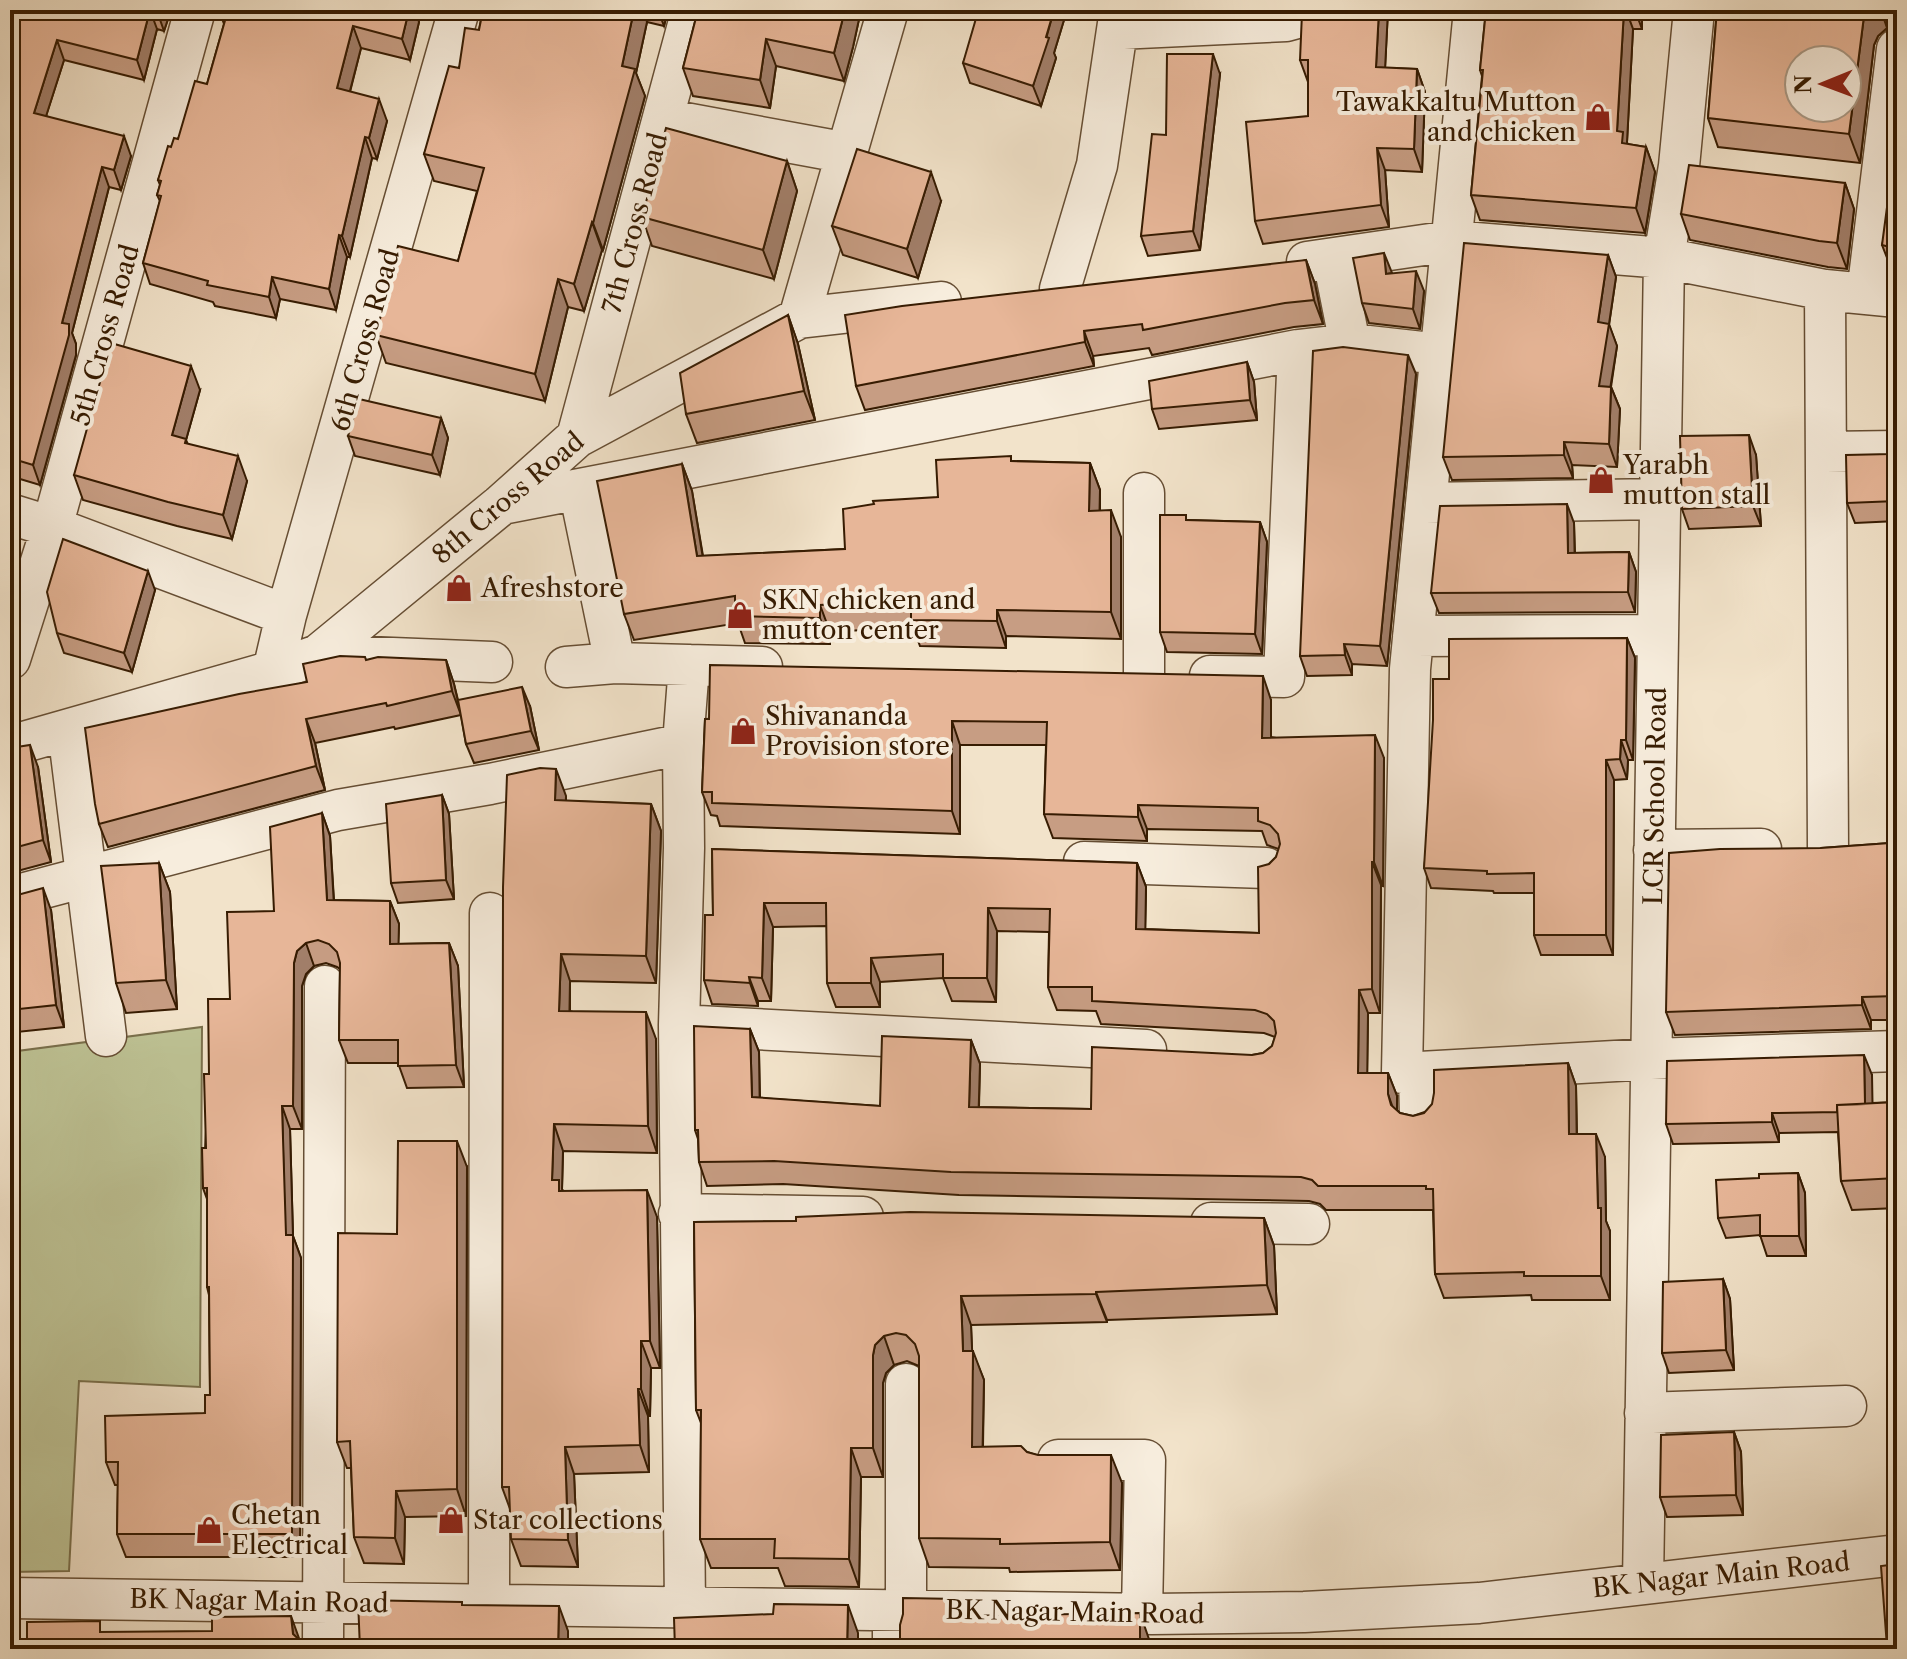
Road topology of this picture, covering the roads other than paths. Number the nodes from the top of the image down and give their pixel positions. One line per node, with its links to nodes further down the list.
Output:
1 (195, 10): 34 (street, 5th Cross Road)
2 (459, 10): 35 (street, 6th Cross Road)
3 (692, 10): 10 (street, 7th Cross Road)
4 (888, 10): 11 (street)
5 (1303, 10): 8 (street)
6 (1474, 10): 13 (street)
7 (1694, 10): 14 (street, LCR School Road)
8 (1119, 20): 17 (street)
9 (1897, 49): 12 (street)
10 (663, 119): 11 (street); 25 (street, 7th Cross Road)
11 (847, 153): 21 (street)
12 (1875, 194): 19 (street)
13 (1451, 241): 14 (street); 15 (street); 24 (street)
14 (1664, 258): 18 (street); 30 (street, LCR School Road)
15 (1333, 259): 16 (street); 22 (street)
16 (1275, 265)
17 (1060, 289)
18 (1825, 290): 19 (street); 27 (street)
19 (1882, 296)
20 (984, 297): 21 (street)
21 (799, 318): 25 (street, 8th Cross Road)
22 (1350, 344): 23 (street); 24 (street)
23 (1298, 350): 28 (street); 29 (street)
24 (1440, 354): 31 (street)
25 (577, 437): 32 (street, 8th Cross Road)
26 (1897, 451): 27 (street)
27 (1826, 452): 50 (street)
28 (579, 489): 32 (street); 41 (street)
29 (1144, 493)
30 (1660, 499): 31 (street); 36 (street, LCR School Road)
31 (1426, 503): 37 (street)
32 (502, 504): 38 (street, 8th Cross Road)
33 (10, 514): 34 (street)
34 (52, 527): 35 (street); 39 (street, 5th Cross Road)
35 (286, 615): 45 (street, 6th Cross Road)
36 (1658, 635): 37 (street); 51 (street, LCR School Road)
37 (1413, 636): 63 (street)
38 (318, 655): 40 (street); 45 (street, 8th Cross Road)
39 (10, 659)
40 (492, 662)
41 (615, 663): 42 (street); 43 (street)
42 (689, 665): 44 (street); 47 (street)
43 (566, 667)
44 (799, 667)
45 (273, 671): 46 (street, 8th Cross Road)
46 (68, 730): 48 (street, 8th Cross Road); 54 (street)
47 (683, 744): 54 (street); 58 (street)
48 (10, 746)
49 (1869, 846): 50 (street)
50 (1828, 849): 51 (street)
51 (1654, 850): 62 (street, LCR School Road)
52 (1046, 860): 53 (street)
53 (1266, 868)
54 (86, 877): 55 (street); 59 (street)
55 (10, 897)
56 (490, 913): 77 (street)
57 (325, 986): 76 (street)
58 (679, 1025): 61 (street); 65 (street)
59 (106, 1036)
60 (1897, 1051): 62 (street)
61 (1183, 1052)
62 (1651, 1059): 63 (street); 71 (street, LCR School Road)
63 (1419, 1073): 64 (street)
64 (1420, 1117)
65 (679, 1214): 66 (street); 78 (street)
66 (899, 1218)
67 (1181, 1222): 68 (street)
68 (1309, 1224)
69 (906, 1384): 79 (street)
70 (1846, 1406): 71 (street)
71 (1645, 1413): 74 (street, LCR School Road)
72 (1048, 1460): 80 (street)
73 (1897, 1555): 74 (street, BK Nagar Main Road)
74 (1643, 1583): 80 (street, BK Nagar Main Road)
75 (10, 1598): 76 (street, BK Nagar Main Road)
76 (322, 1602): 77 (street, BK Nagar Main Road); 81 (street)
77 (489, 1604): 78 (street, BK Nagar Main Road)
78 (685, 1607): 79 (street, BK Nagar Main Road)
79 (900, 1610): 80 (street, BK Nagar Main Road); 82 (street)
80 (1142, 1613)
81 (323, 1649)
82 (893, 1649)

